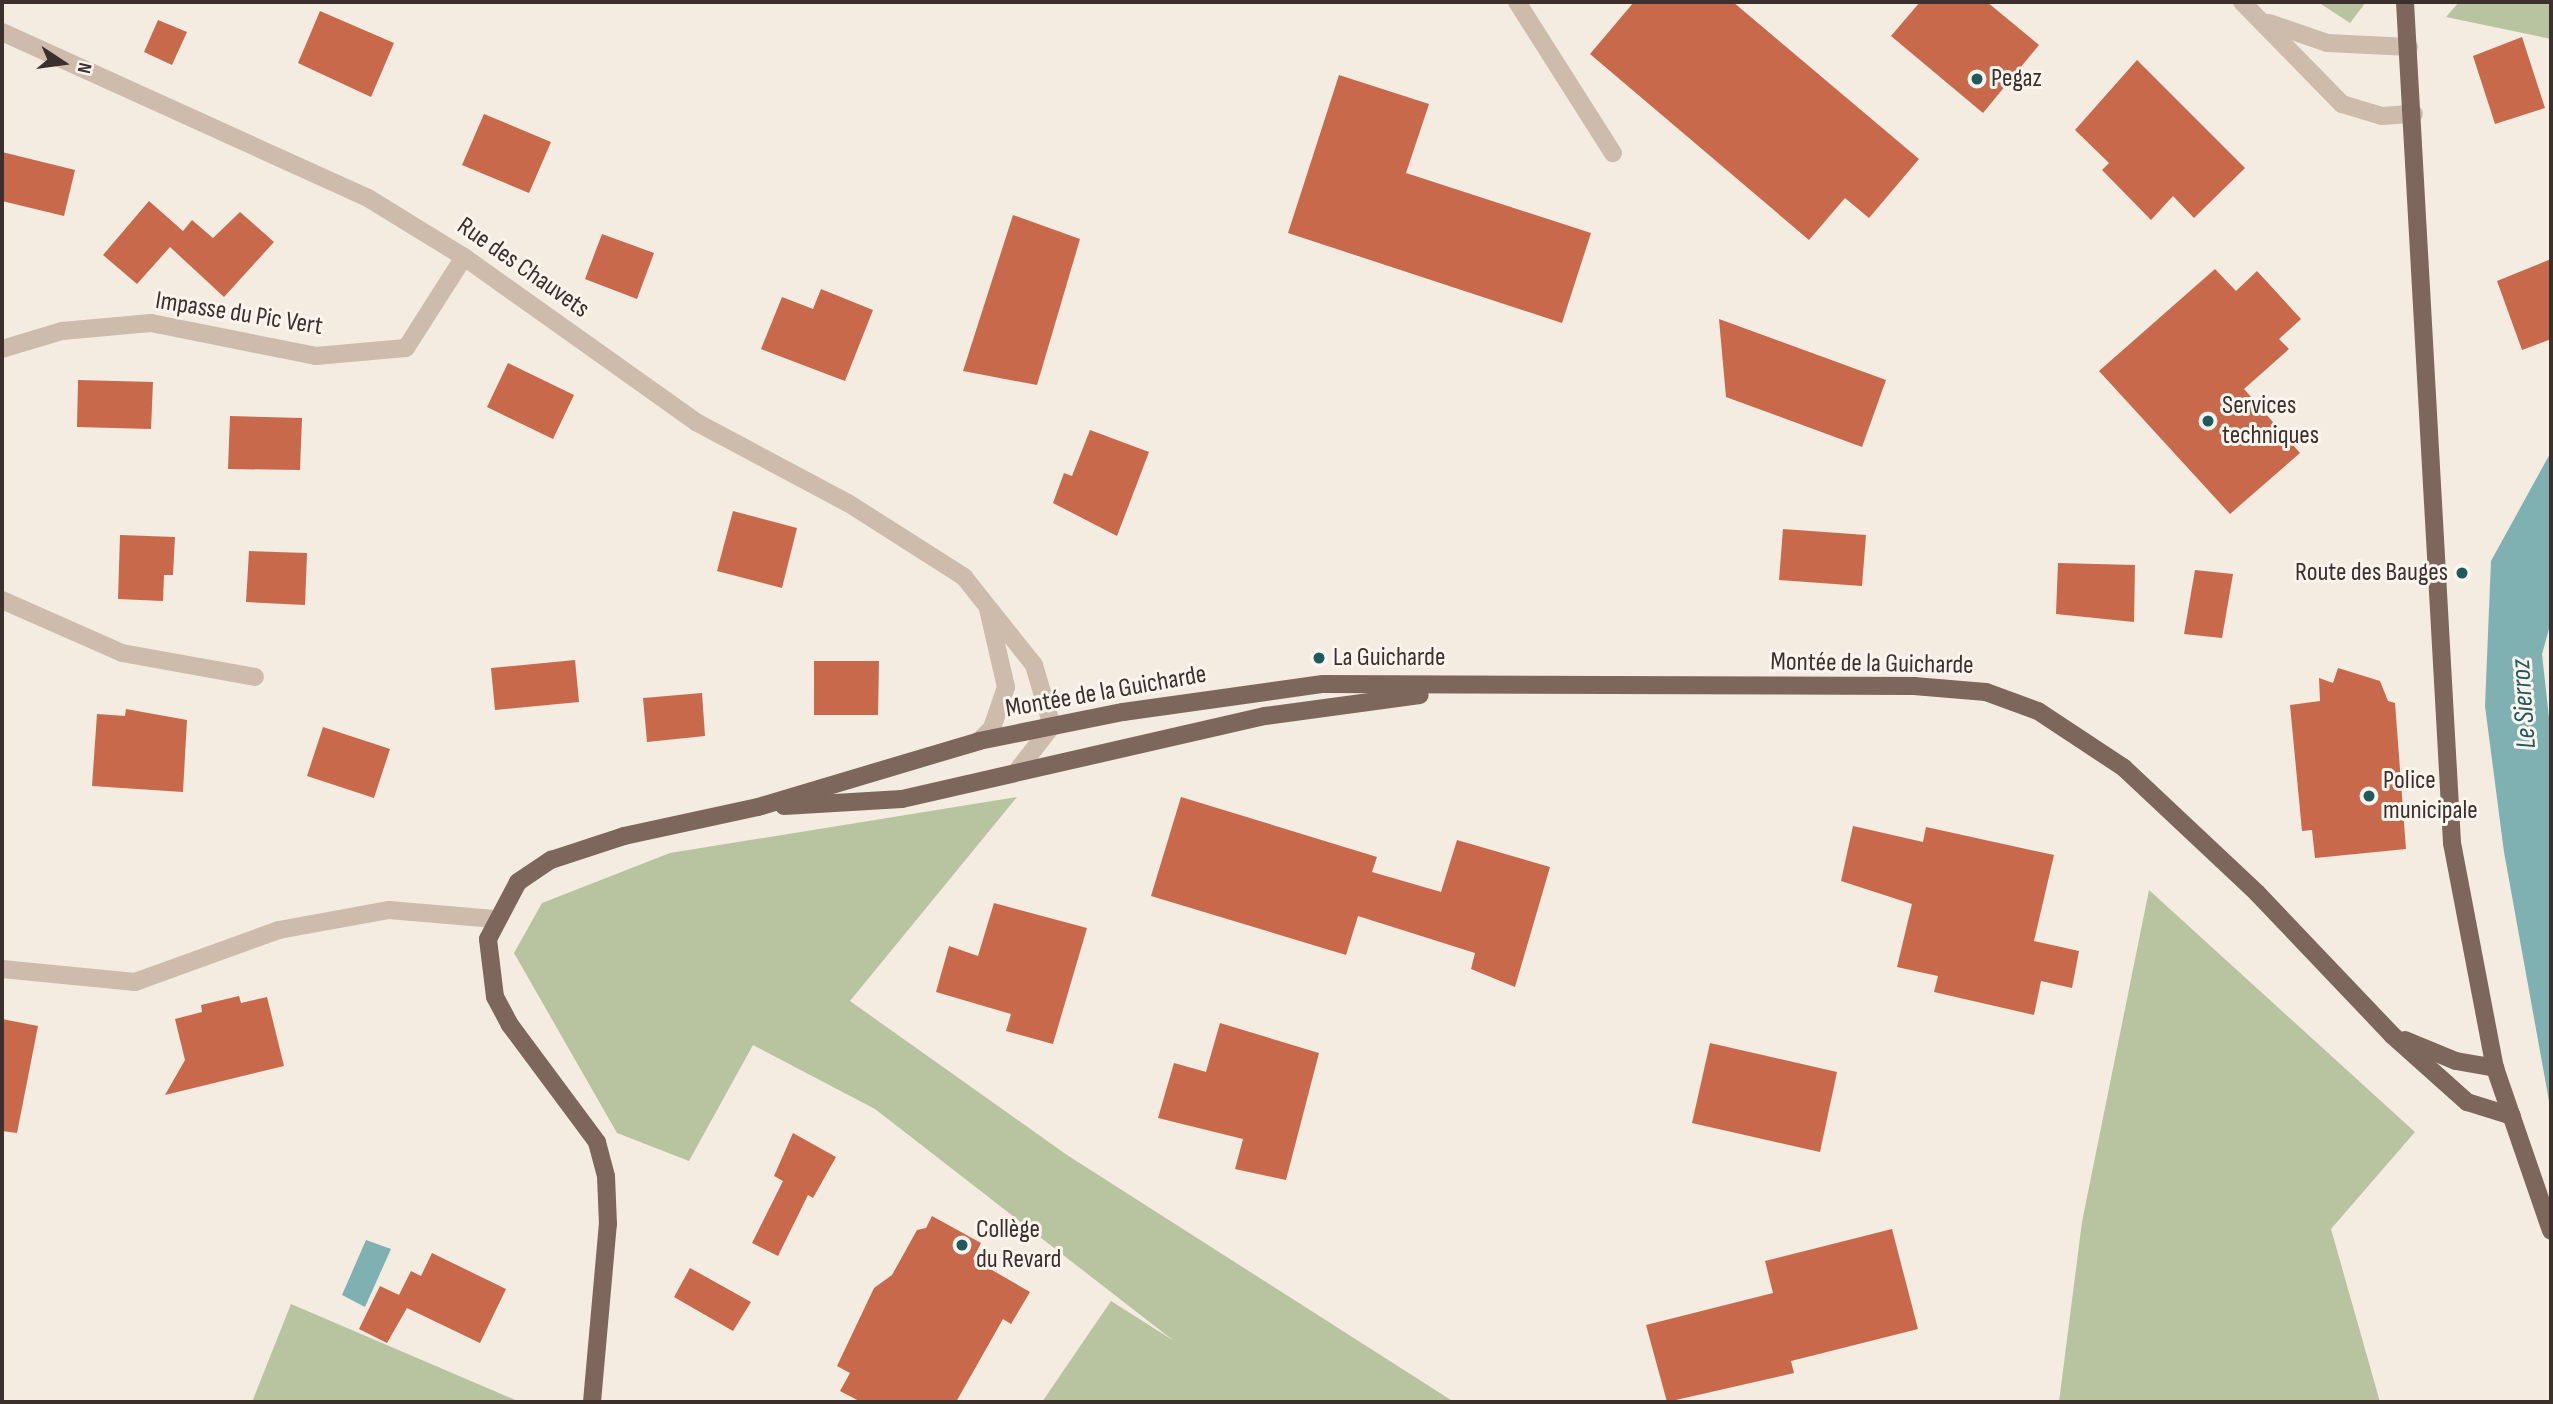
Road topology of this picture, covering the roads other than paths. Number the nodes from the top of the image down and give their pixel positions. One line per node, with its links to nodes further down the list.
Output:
1 (1517, 2): 8 (street)
2 (2242, 2): 4 (street)
3 (2405, 2): 6 (main road)
4 (2266, 22): 6 (street); 7 (street)
5 (2, 32): 9 (street, Rue des Chauvets)
6 (2409, 47): 7 (main road)
7 (2414, 114): 22 (main road)
8 (1613, 153)
9 (464, 257): 10 (street, Impasse du Pic Vert); 11 (street, Rue des Chauvets)
10 (2, 349)
11 (985, 599): 15 (street, Rue des Chauvets); 16 (street)
12 (2, 600): 13 (street)
13 (255, 677)
14 (1472, 688): 15 (main road, Montée de la Guicharde); 17 (main road, Montée de la Guicharde); 21 (main road, Montée de la Guicharde)
15 (1052, 726): 16 (main road, Montée de la Guicharde); 17 (street)
16 (979, 741): 18 (main road, Montée de la Guicharde)
17 (1017, 771): 18 (main road, Montée de la Guicharde)
18 (758, 807): 19 (main road, Montée de la Guicharde)
19 (495, 919): 20 (street); 25 (main road, Montée de la Guicharde)
20 (2, 969)
21 (2392, 1035): 22 (main road, Montée de la Guicharde); 23 (main road, Montée de la Guicharde)
22 (2495, 1068): 23 (main road)
23 (2512, 1116): 24 (main road)
24 (2551, 1231)
25 (592, 1402)

